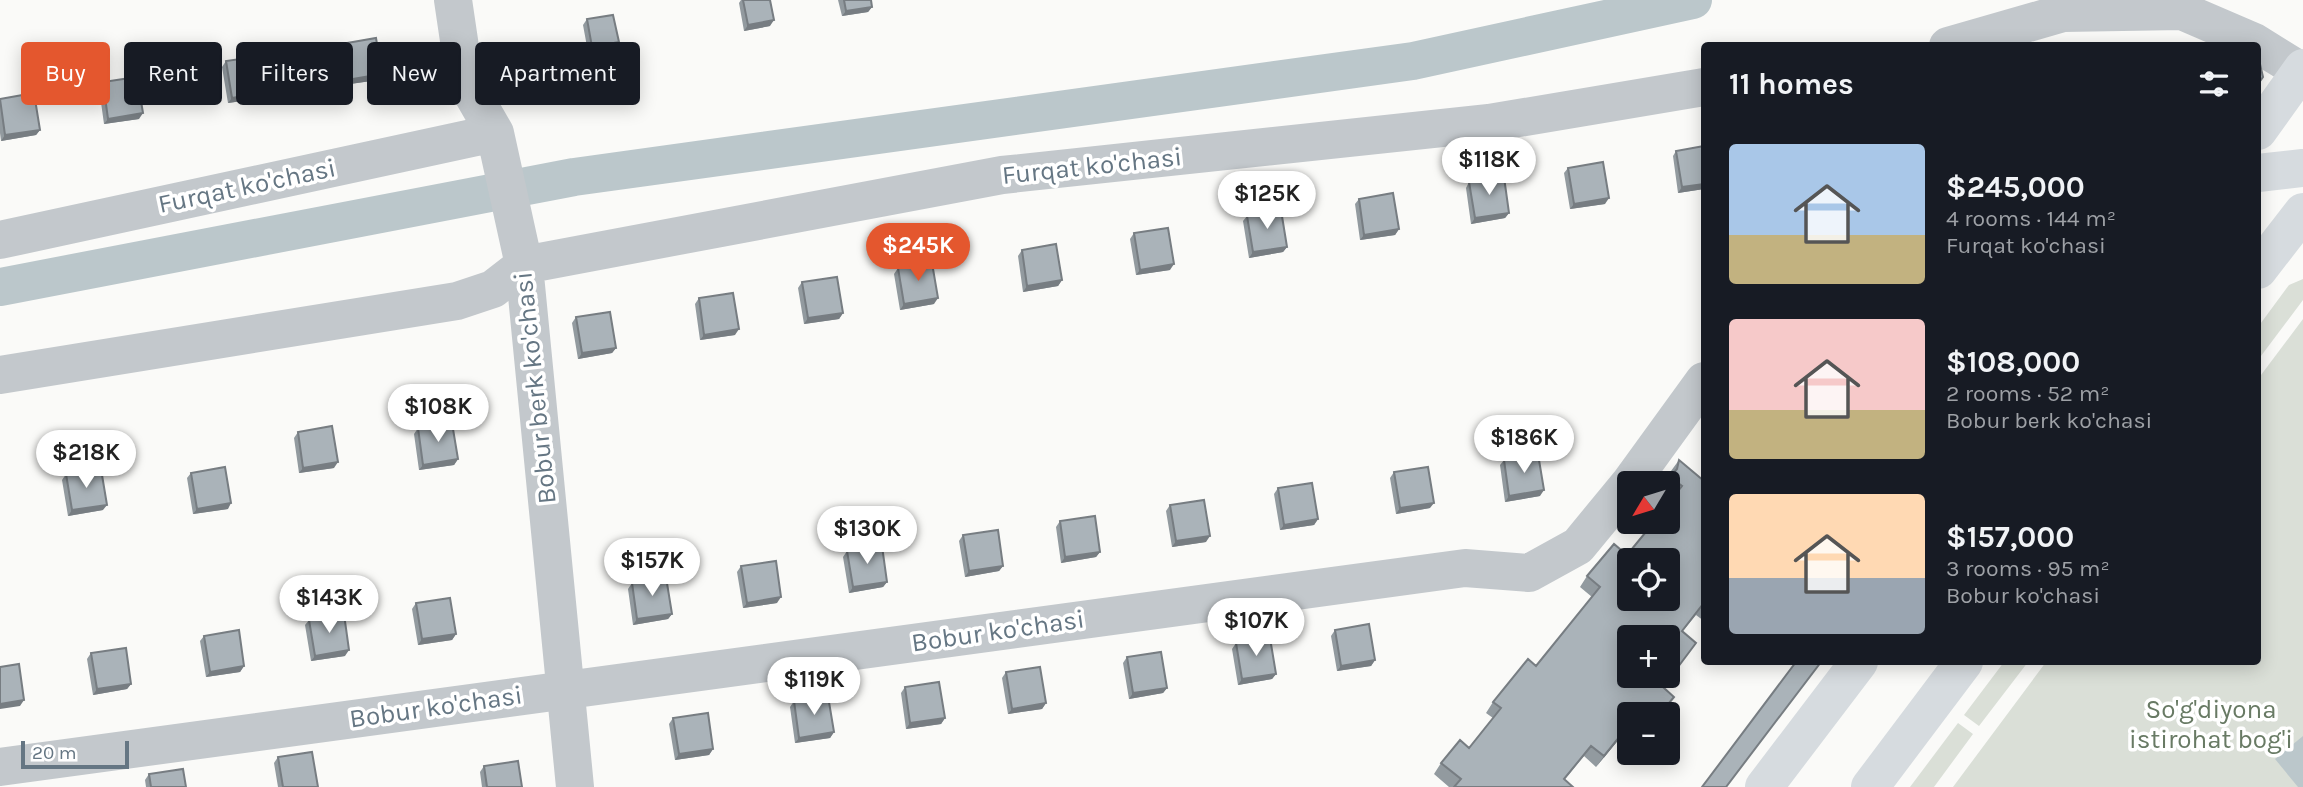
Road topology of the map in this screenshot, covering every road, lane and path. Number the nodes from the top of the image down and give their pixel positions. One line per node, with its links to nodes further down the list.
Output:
1 (453, 0): 8 (street, Bobur berk ko'chasi)
2 (1960, 42): 3 (street)
3 (2256, 42)
4 (2261, 46): 5 (street)
5 (2302, 73): 7 (main road)
6 (1701, 88): 13 (street, Furqat ko'chasi)
7 (2261, 127)
8 (495, 133): 12 (street, Furqat ko'chasi); 13 (street, Bobur berk ko'chasi)
9 (2303, 169): 10 (main road)
10 (2261, 173)
11 (2298, 223): 14 (main road)
12 (0, 240)
13 (524, 265): 15 (street); 21 (street, Bobur berk ko'chasi)
14 (2261, 266)
15 (0, 375)
16 (1701, 385): 17 (street, Bobur ko'chasi)
17 (1639, 471)
18 (1617, 499): 21 (street, Bobur ko'chasi)
19 (1857, 665): 24 (main road)
20 (1962, 665): 25 (main road)
21 (564, 689): 22 (street, Bobur ko'chasi); 23 (street, Bobur berk ko'chasi)
22 (0, 767)
23 (575, 787)
24 (1764, 787)
25 (1870, 787)

